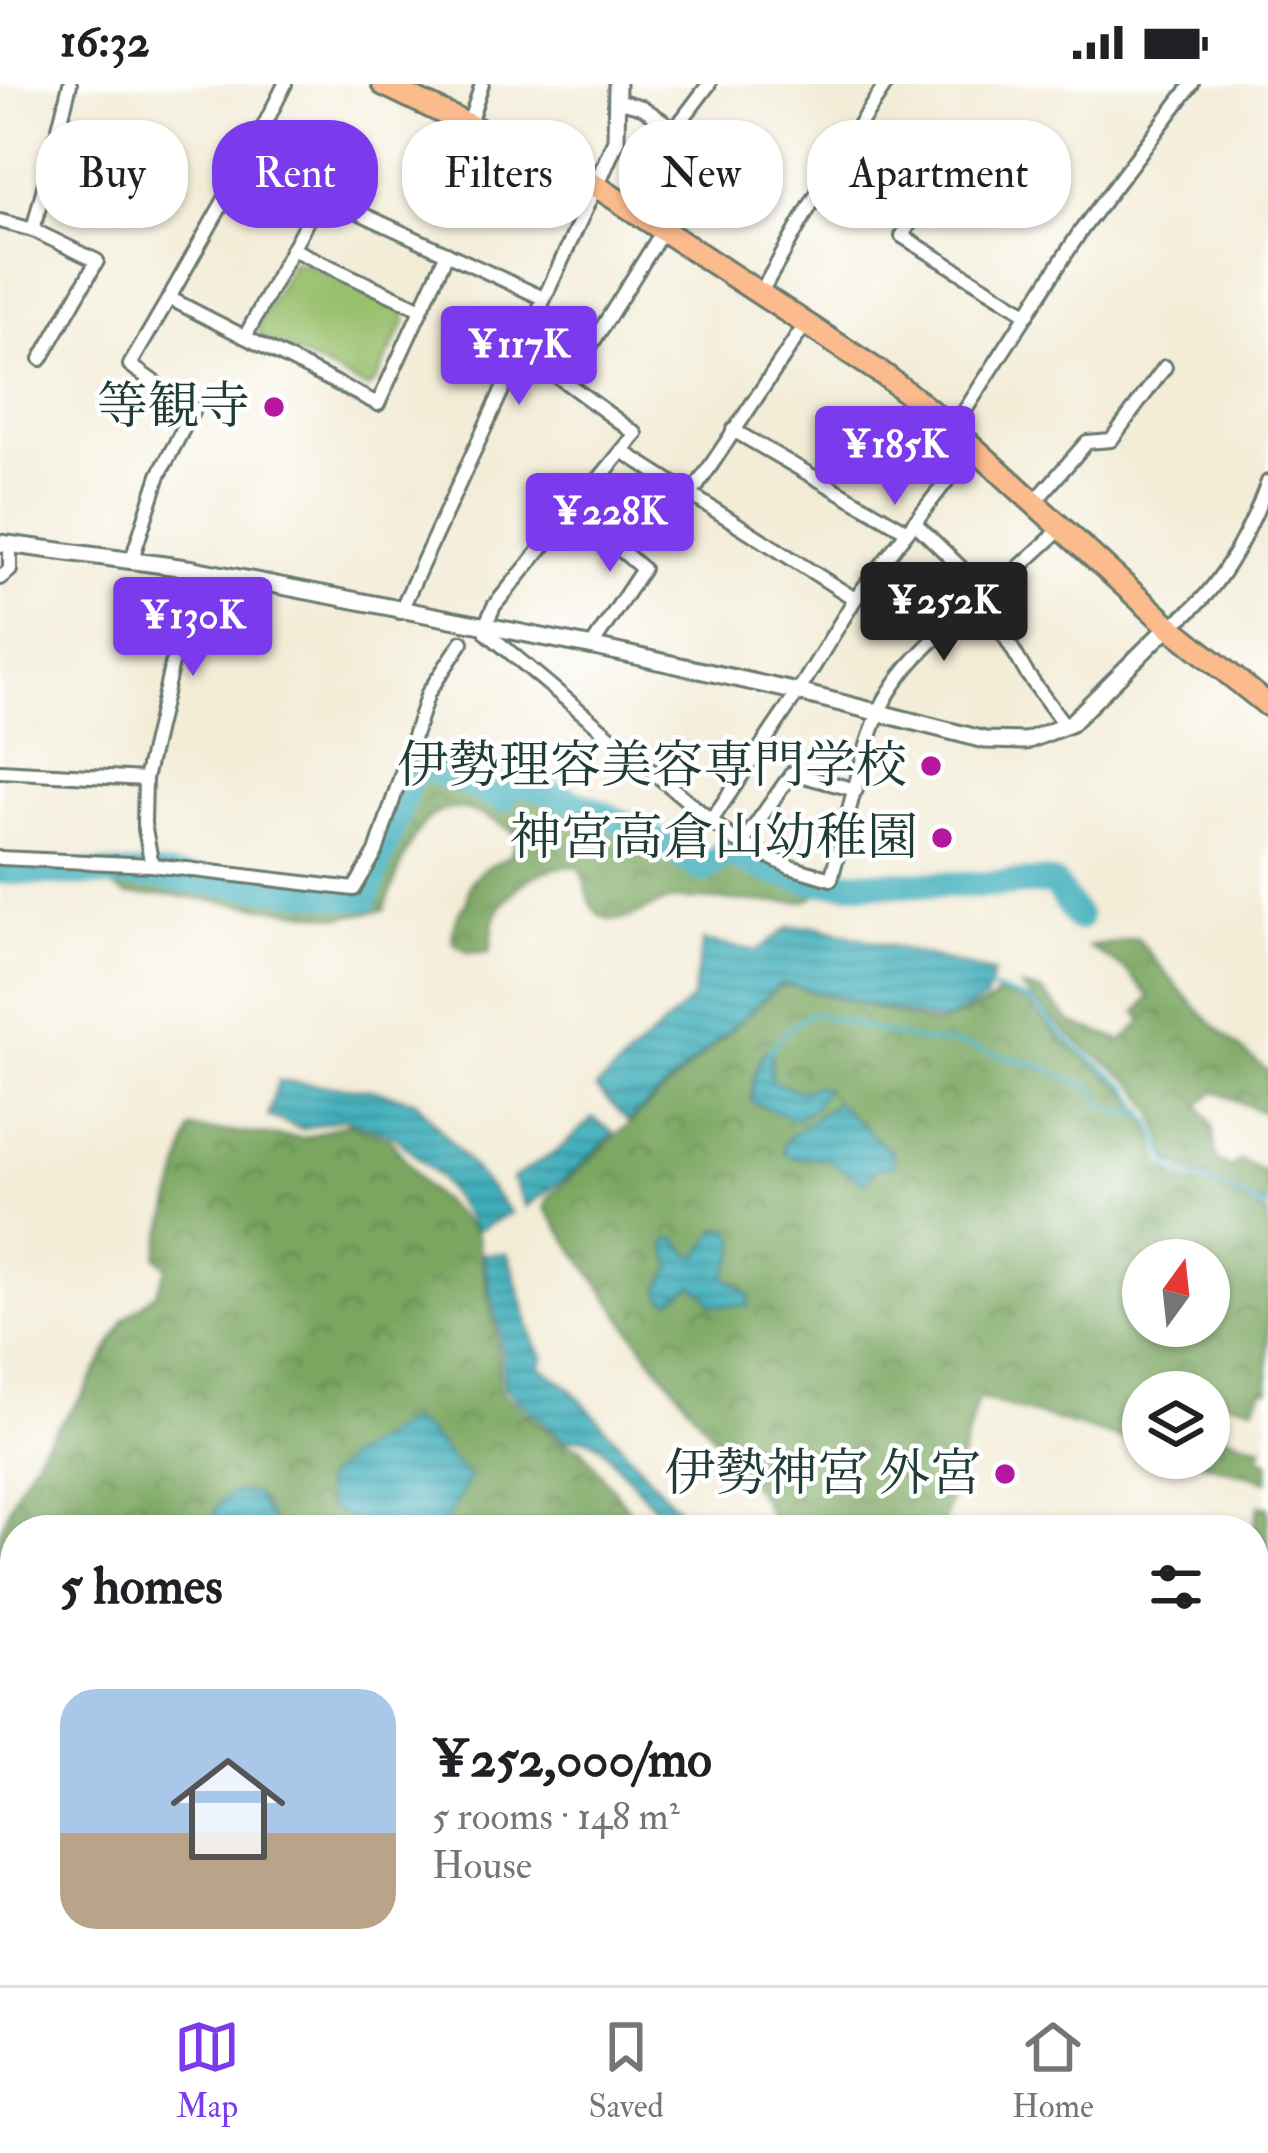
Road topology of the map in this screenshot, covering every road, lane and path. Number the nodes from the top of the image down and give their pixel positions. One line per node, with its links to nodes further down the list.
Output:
1 (70, 84): 20 (street)
2 (285, 84): 9 (street)
3 (383, 84): 10 (main road)
4 (482, 84): 11 (street)
5 (709, 84): 8 (street)
6 (886, 84): 12 (street)
7 (1192, 84): 28 (street)
8 (617, 92): 13 (street)
9 (267, 120)
10 (460, 120)
11 (470, 120)
12 (862, 120)
13 (596, 186): 21 (main road); 26 (street)
14 (807, 213): 24 (street)
15 (0, 221): 20 (street)
16 (378, 221): 23 (street)
17 (212, 222): 25 (street)
18 (303, 228): 22 (street)
19 (907, 228): 28 (street)
20 (34, 230): 32 (street)
21 (664, 230): 24 (main road); 34 (street)
22 (292, 249): 27 (street); 30 (street)
23 (447, 253): 26 (street); 27 (street)
24 (761, 292): 29 (main road)
25 (169, 298): 30 (street); 46 (street)
26 (543, 298): 31 (street)
27 (421, 309): 30 (street)
28 (1028, 314): 35 (street)
29 (807, 322): 35 (main road); 36 (street)
30 (245, 337)
31 (519, 348): 34 (street); 51 (street)
32 (41, 358)
33 (1165, 367): 41 (street)
34 (568, 382): 38 (street)
35 (953, 428): 37 (main road)
36 (733, 430): 40 (street); 43 (street)
37 (974, 447): 41 (main road); 43 (street)
38 (622, 451): 40 (street); 42 (street)
39 (1268, 482): 53 (street)
40 (691, 495): 50 (street)
41 (1034, 503): 44 (main road)
42 (574, 511): 52 (street); 55 (street)
43 (911, 526): 49 (street); 50 (street)
44 (1062, 528): 49 (street); 53 (main road)
45 (5, 543): 46 (street); 48 (street)
46 (132, 559): 47 (street)
47 (194, 569): 51 (street); 61 (street)
48 (0, 578)
49 (986, 597): 58 (street); 59 (street)
50 (855, 599): 56 (street)
51 (400, 612): 52 (street)
52 (485, 626): 55 (street); 63 (street)
53 (1169, 626): 57 (main road); 59 (street)
54 (462, 642): 66 (street)
55 (591, 647): 56 (street)
56 (798, 692): 58 (street); 63 (street)
57 (1268, 705)
58 (878, 714): 59 (street); 62 (street)
59 (1066, 727)
60 (0, 771): 61 (street)
61 (145, 779): 66 (street)
62 (856, 790): 64 (street); 64 (street)
63 (711, 821): 64 (street)
64 (742, 844)
65 (0, 858): 66 (street)
66 (152, 865)

